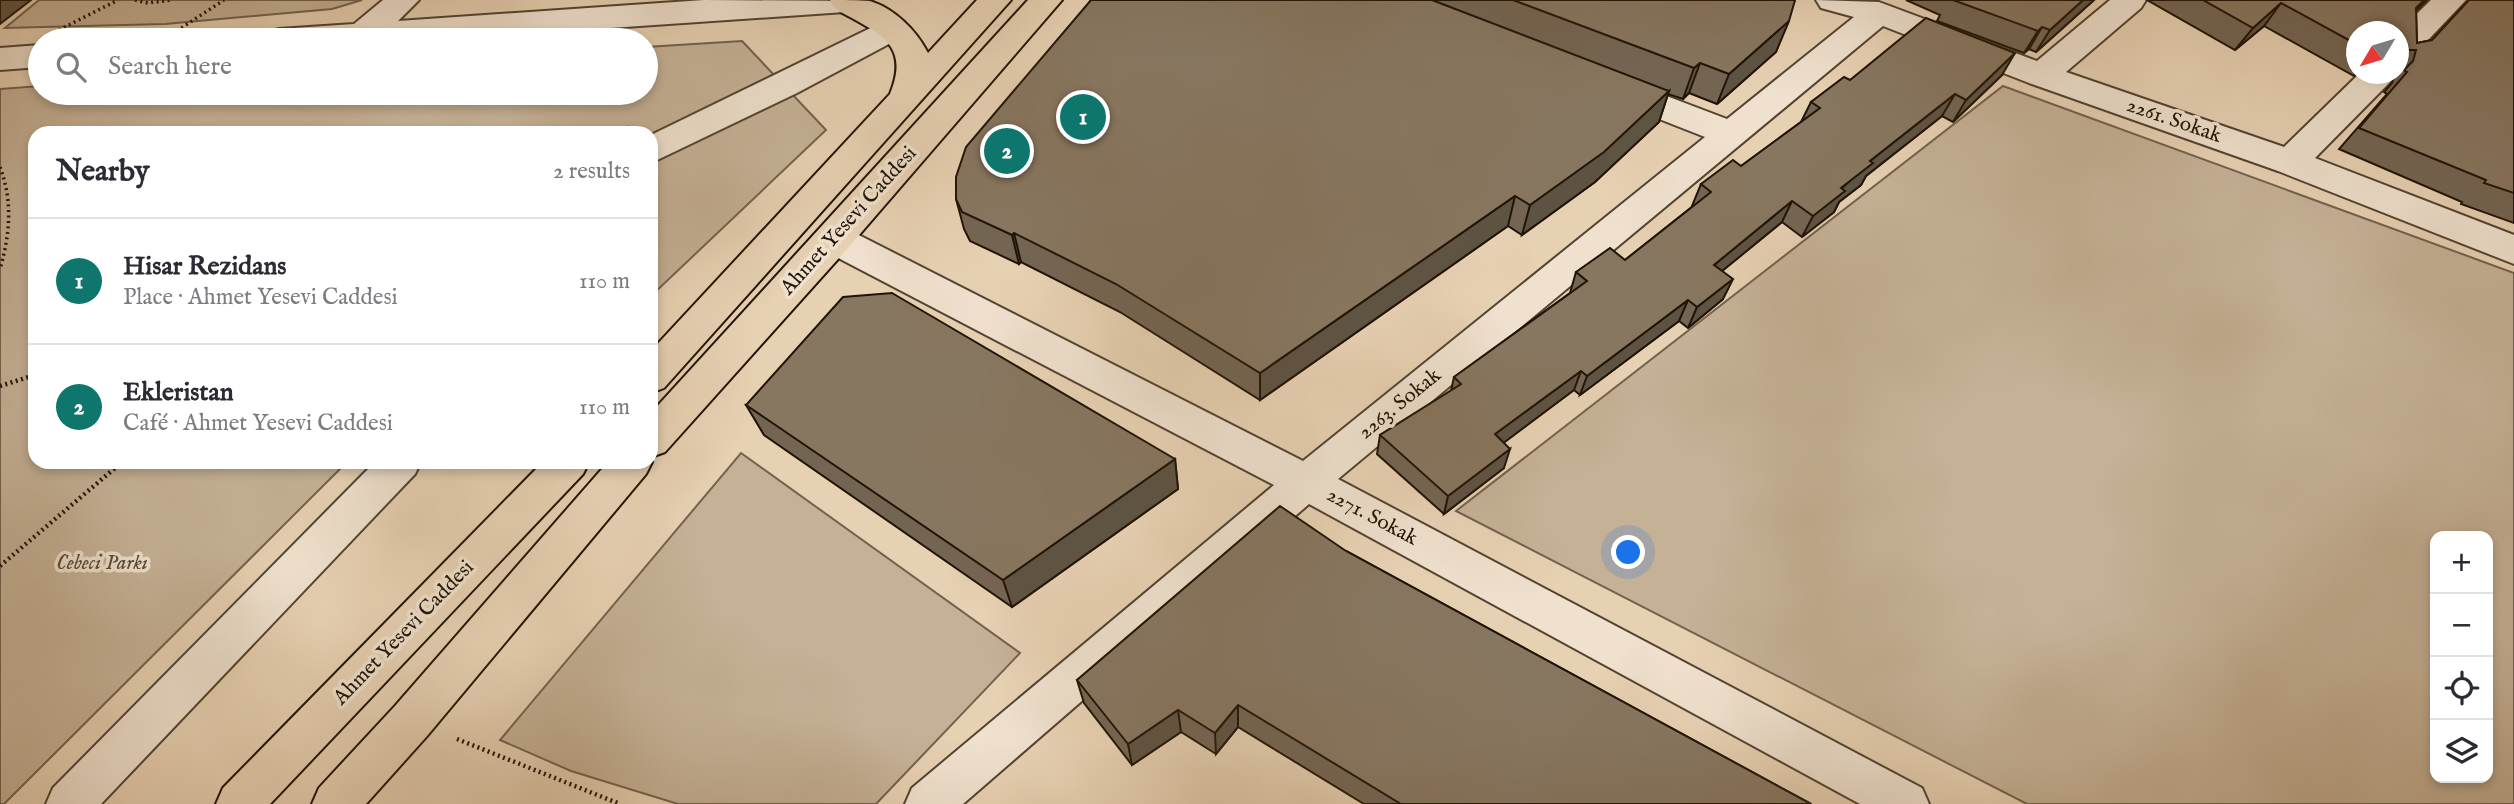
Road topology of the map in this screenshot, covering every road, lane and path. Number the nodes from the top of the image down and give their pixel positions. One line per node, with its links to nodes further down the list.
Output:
1 (135, 0): 2 (path)
2 (172, 0)
3 (224, 0): 13 (path)
4 (403, 0): 14 (street)
5 (855, 0): 11 (main road)
6 (995, 0): 23 (main road, Ahmet Yesevi Caddesi)
7 (1046, 0): 28 (main road, Ahmet Yesevi Caddesi)
8 (1832, 0): 12 (street, 2261. Sokak)
9 (2130, 0): 20 (street)
10 (2450, 0): 17 (street)
11 (845, 1): 15 (street); 16 (main road)
12 (1878, 13): 20 (street, 2261. Sokak); 24 (street, 2263. Sokak)
13 (181, 28)
14 (369, 28)
15 (461, 28)
16 (891, 29): 23 (main road); 25 (street)
17 (2409, 42)
18 (28, 57): 19 (street)
19 (0, 59)
20 (2041, 75): 26 (street, 2261. Sokak)
21 (1591, 79): 24 (street)
22 (2368, 84): 26 (street)
23 (903, 102): 31 (main road, Ahmet Yesevi Caddesi)
24 (1731, 134): 39 (street, 2263. Sokak)
25 (658, 147)
26 (2290, 162): 29 (street, 2261. Sokak)
27 (0, 167): 30 (path)
28 (834, 239): 34 (main road, Ahmet Yesevi Caddesi); 39 (street, 2271. Sokak)
29 (2514, 250)
30 (0, 270)
31 (658, 365)
32 (28, 377): 33 (path)
33 (0, 386)
34 (658, 432)
35 (114, 469): 40 (path)
36 (394, 469): 42 (street)
37 (562, 469): 43 (main road, Ahmet Yesevi Caddesi)
38 (626, 469): 41 (main road)
39 (1306, 482): 46 (street, 2263. Sokak); 47 (street, 2271. Sokak)
40 (0, 566)
41 (411, 721): 44 (main road); 45 (path)
42 (69, 804)
43 (239, 804)
44 (335, 804)
45 (620, 804)
46 (928, 804)
47 (1906, 804)

